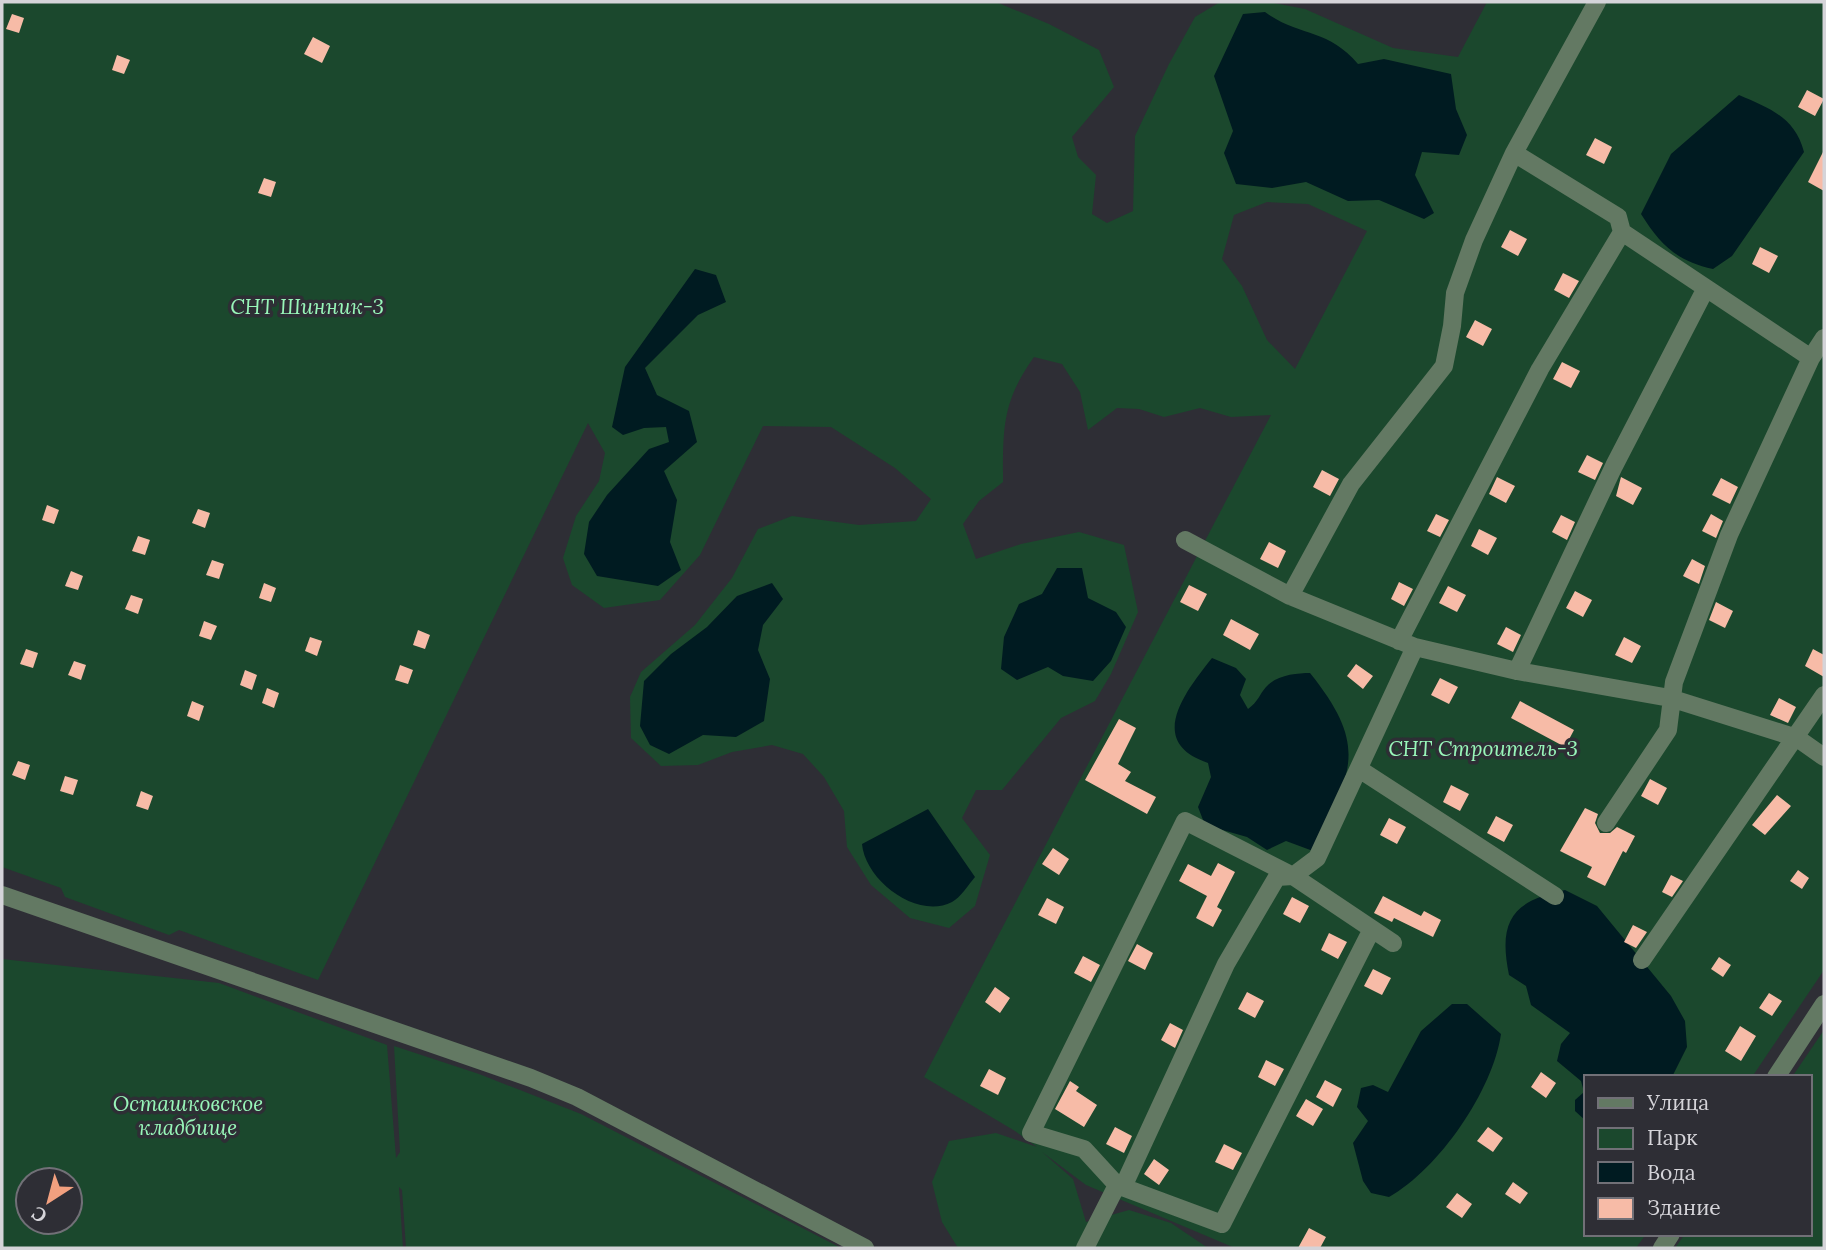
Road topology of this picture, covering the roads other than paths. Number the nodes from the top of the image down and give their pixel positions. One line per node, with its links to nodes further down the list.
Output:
1 (1597, 2): 2 (street)
2 (1514, 153): 3 (street); 8 (street)
3 (1622, 232): 4 (street); 9 (street)
4 (1706, 289): 6 (street); 10 (street)
5 (1824, 338): 6 (street)
6 (1811, 358): 12 (street)
7 (1185, 540): 8 (street)
8 (1290, 596): 9 (street)
9 (1407, 644): 10 (street); 15 (street)
10 (1517, 671): 12 (street)
11 (1824, 695): 13 (street)
12 (1670, 698): 13 (street); 16 (street)
13 (1797, 738): 14 (street); 22 (street)
14 (1824, 757)
15 (1359, 769): 17 (street); 19 (street)
16 (1606, 823)
17 (1293, 876): 20 (street); 25 (street); 25 (street)
18 (2, 895): 26 (street)
19 (1555, 897)
20 (1372, 929): 21 (street); 25 (street)
21 (1393, 943)
22 (1642, 960)
23 (1824, 1004): 24 (street)
24 (1777, 1075)
25 (1120, 1186): 27 (street)
26 (865, 1248)
27 (1085, 1248)

